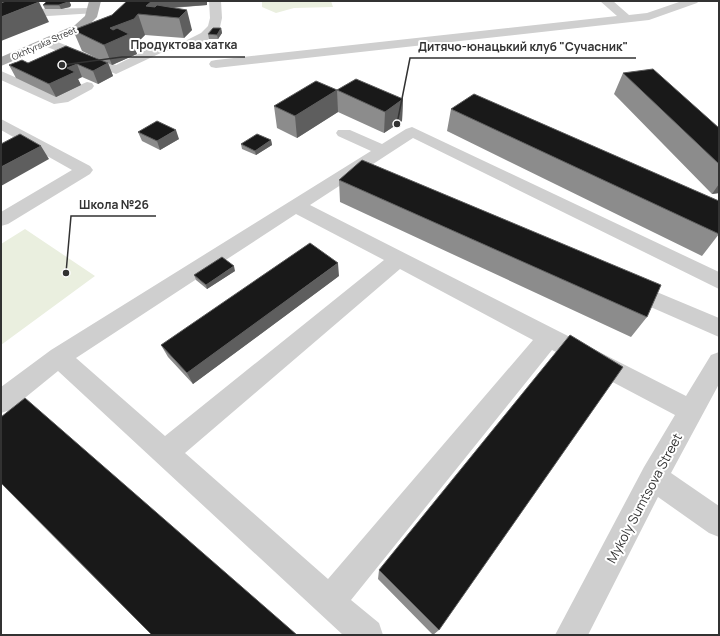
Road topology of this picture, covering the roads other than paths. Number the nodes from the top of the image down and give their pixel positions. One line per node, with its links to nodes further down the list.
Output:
1 (35, 1): 7 (street)
2 (42, 1): 6 (street)
3 (215, 1): 9 (street)
4 (606, 1): 8 (street)
5 (694, 1): 8 (street)
6 (94, 6): 9 (main road, Okhtyrska Street)
7 (19, 12)
8 (625, 17): 11 (street)
9 (46, 42): 10 (main road, Okhtyrska Street)
10 (1, 62)
11 (216, 64)
12 (1, 75): 13 (street)
13 (87, 86)
14 (1, 124): 20 (street)
15 (344, 133): 16 (street)
16 (383, 150): 17 (street); 23 (street)
17 (356, 167): 18 (street); 19 (street)
18 (376, 176)
19 (296, 206): 21 (street); 26 (street)
20 (1, 220)
21 (399, 259): 25 (street); 30 (street)
22 (612, 280): 24 (street)
23 (719, 281)
24 (719, 328)
25 (549, 337): 29 (street); 33 (street)
26 (59, 357): 28 (street); 30 (street)
27 (719, 362): 29 (street, Mykoly Sumtsova Street)
28 (1, 402)
29 (691, 411): 31 (street, Mykoly Sumtsova Street)
30 (166, 452): 33 (street)
31 (654, 477): 32 (street); 35 (street, Mykoly Sumtsova Street)
32 (719, 523)
33 (331, 600): 34 (street)
34 (367, 635)
35 (571, 635)

